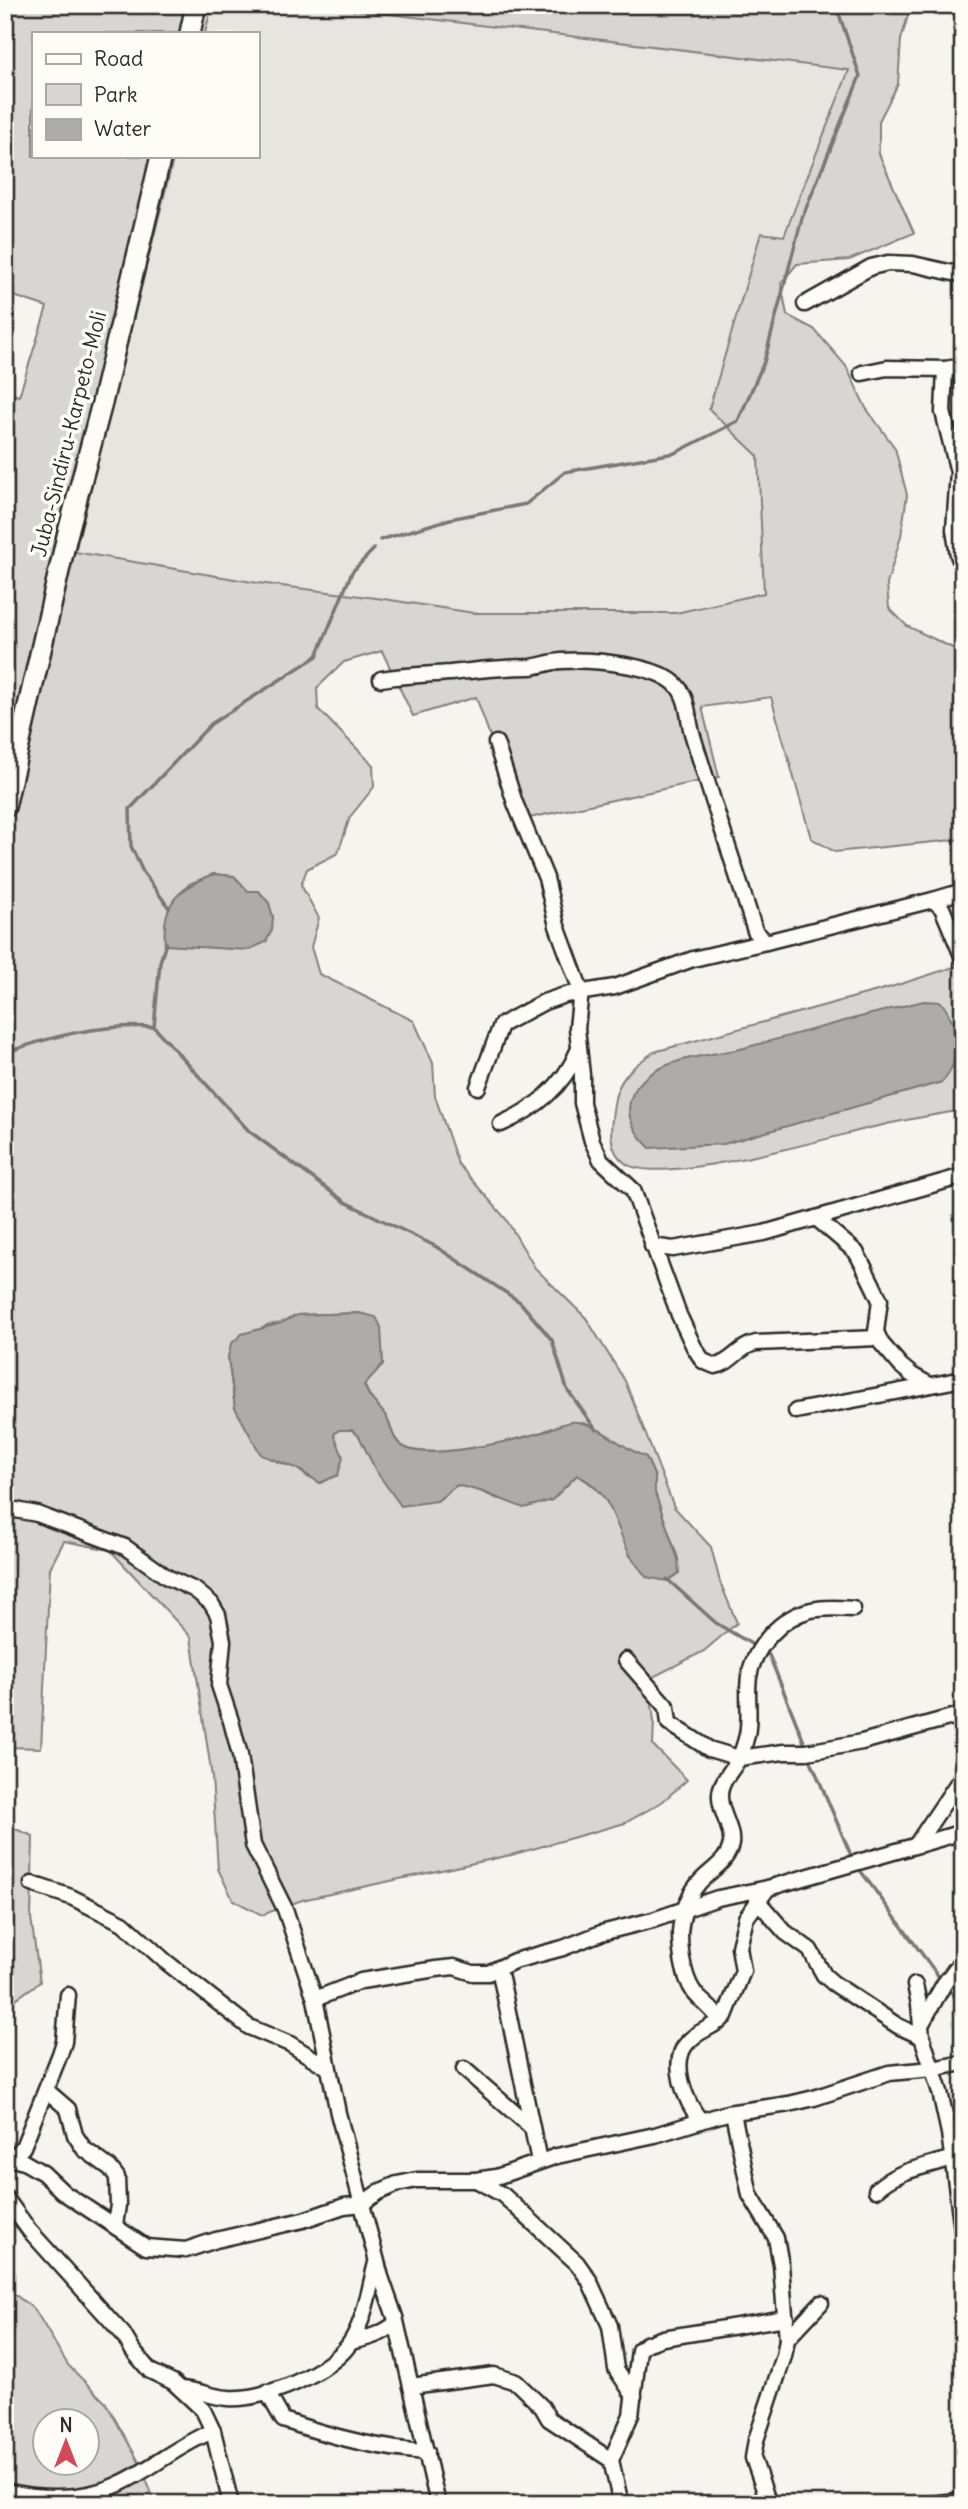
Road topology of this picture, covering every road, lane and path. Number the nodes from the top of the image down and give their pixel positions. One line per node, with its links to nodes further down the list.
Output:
1 (196, 5): 2 (main road)
2 (190, 32)
3 (161, 158): 12 (main road, Juba-Sindiru-Karpeto-Moli)
4 (963, 273): 5 (street)
5 (805, 304)
6 (963, 366): 7 (street)
7 (945, 369): 8 (street); 9 (street)
8 (862, 373)
9 (963, 567)
10 (381, 679): 15 (street)
11 (496, 743): 17 (street)
12 (5, 807)
13 (963, 891): 14 (street)
14 (933, 900): 15 (street); 16 (street)
15 (766, 942): 17 (street)
16 (963, 958)
17 (581, 991): 18 (street); 19 (street)
18 (579, 1050): 20 (street); 23 (street)
19 (478, 1087)
20 (501, 1124)
21 (963, 1176): 22 (street)
22 (816, 1218): 23 (street); 24 (street)
23 (652, 1246): 24 (street)
24 (878, 1338): 26 (street)
25 (963, 1379): 26 (street)
26 (930, 1385): 27 (street)
27 (796, 1411)
28 (5, 1508): 44 (street)
29 (853, 1609): 32 (street)
30 (625, 1660): 32 (street)
31 (963, 1714): 32 (street)
32 (739, 1758): 39 (street)
33 (963, 1776): 35 (street)
34 (963, 1832): 35 (street)
35 (916, 1844): 37 (street)
36 (32, 1884): 48 (street)
37 (768, 1888): 38 (street); 39 (street)
38 (757, 1900): 45 (street); 46 (street)
39 (684, 1908): 44 (street); 45 (street)
40 (963, 1959): 46 (street)
41 (501, 1978): 54 (street)
42 (915, 1985): 46 (street)
43 (68, 1995): 51 (street)
44 (315, 1999): 48 (street)
45 (720, 2021): 53 (street)
46 (922, 2030): 50 (street)
47 (963, 2063): 50 (street)
48 (327, 2067): 61 (street)
49 (464, 2069): 54 (street)
50 (932, 2069): 52 (street); 56 (street)
51 (46, 2090): 55 (street); 62 (street)
52 (733, 2113): 53 (street); 66 (street)
53 (701, 2121): 57 (street)
54 (531, 2127): 57 (street)
55 (9, 2158): 62 (street)
56 (952, 2158): 59 (street); 63 (street)
57 (539, 2161): 58 (street)
58 (476, 2180): 61 (street); 73 (street)
59 (876, 2190)
60 (5, 2197): 71 (street)
61 (362, 2204): 62 (street); 64 (street)
62 (115, 2225)
63 (963, 2236)
64 (377, 2262): 67 (street); 69 (street)
65 (821, 2303): 68 (street)
66 (786, 2318): 68 (street); 73 (street)
67 (396, 2323): 69 (street); 70 (street)
68 (787, 2339): 82 (street)
69 (351, 2342): 72 (street)
70 (411, 2386): 75 (street); 76 (street)
71 (181, 2389): 72 (street); 74 (street)
72 (267, 2392): 75 (street)
73 (634, 2396): 76 (street)
74 (213, 2431): 77 (street); 79 (street)
75 (427, 2452): 80 (street)
76 (611, 2460): 81 (street)
77 (5, 2491)
78 (963, 2500): 83 (street)
79 (231, 2504)
80 (438, 2504)
81 (621, 2504)
82 (769, 2504)
83 (933, 2504)

